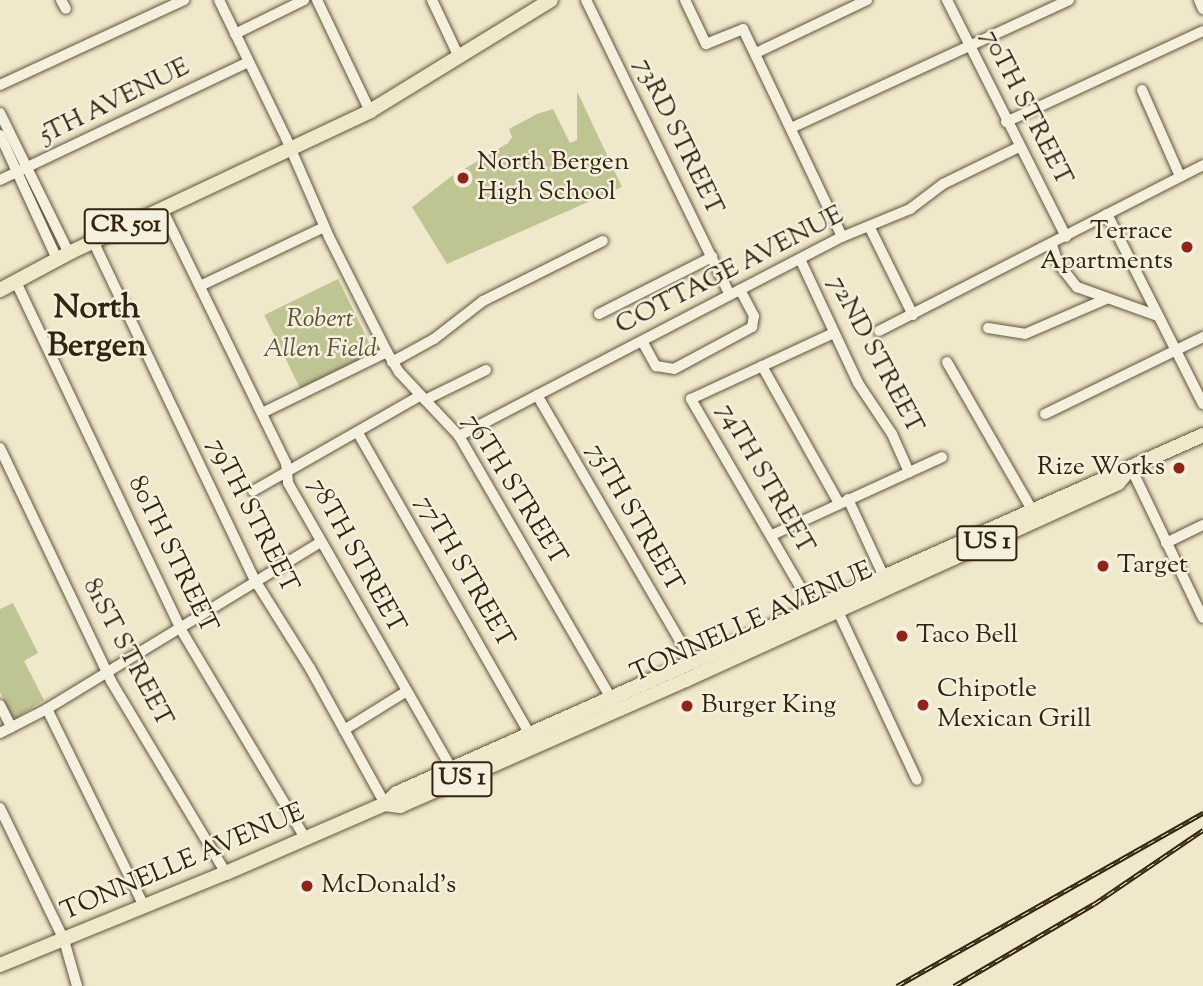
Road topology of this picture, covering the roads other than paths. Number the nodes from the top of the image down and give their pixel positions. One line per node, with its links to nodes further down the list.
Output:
1 (184, 0): 20 (street)
2 (219, 0): 15 (street, 76TH STREET)
3 (304, 0): 15 (street)
4 (317, 0): 22 (street)
5 (432, 0): 18 (street)
6 (551, 0): 18 (main road, CR 501)
7 (586, 0): 43 (street, 73RD STREET)
8 (685, 0): 17 (street, 72ND STREET)
9 (867, 0): 17 (street)
10 (947, 0): 16 (street, 70TH STREET)
11 (1069, 0): 16 (street)
12 (1199, 0): 13 (street)
13 (1203, 9)
14 (1203, 31): 24 (street)
15 (235, 34): 19 (street, 76TH STREET)
16 (968, 46): 24 (street, 70TH STREET); 25 (street)
17 (755, 53): 25 (street, 72ND STREET)
18 (458, 57): 22 (main road, CR 501)
19 (248, 62): 28 (street, 76TH STREET); 30 (street, 5TH AVENUE)
20 (0, 85)
21 (1142, 90): 31 (street)
22 (370, 111): 28 (main road, CR 501)
23 (0, 113): 30 (street)
24 (1006, 122): 27 (street, 70TH STREET)
25 (791, 128): 37 (street, 72ND STREET)
26 (0, 135): 30 (street)
27 (1019, 147): 36 (street, COTTAGE AVENUE); 38 (street, 70TH STREET)
28 (290, 148): 33 (main road, CR 501); 35 (street, 76TH STREET)
29 (1203, 165): 31 (street)
30 (23, 170): 32 (street, 5TH AVENUE); 42 (street)
31 (1180, 176): 34 (street)
32 (0, 180)
33 (162, 209): 40 (main road, CR 501); 46 (street, 78TH STREET)
34 (1107, 214): 38 (street); 52 (street)
35 (324, 227): 46 (street); 59 (street, 76TH STREET)
36 (870, 228): 37 (street, COTTAGE AVENUE); 51 (street)
37 (842, 237): 44 (street, COTTAGE AVENUE)
38 (1066, 237): 41 (street)
39 (603, 241): 59 (street)
40 (93, 242): 42 (main road, CR 501); 84 (street, 79TH STREET)
41 (1052, 244): 49 (street); 51 (street)
42 (63, 256): 45 (main road, CR 501)
43 (712, 257): 48 (street, 73RD STREET); 50 (street)
44 (800, 259): 48 (street, COTTAGE AVENUE); 55 (street, 72ND STREET)
45 (16, 282): 47 (main road, CR 501); 88 (street, 80TH STREET)
46 (200, 286): 66 (street, 78TH STREET)
47 (0, 290)
48 (735, 293): 57 (street, COTTAGE AVENUE); 57 (street, 73RD STREET)
49 (1106, 299): 52 (street); 53 (street)
50 (599, 314)
51 (913, 315): 54 (street)
52 (1158, 316): 58 (street)
53 (988, 328)
54 (879, 331)
55 (834, 333): 61 (street); 74 (street, 72ND STREET)
56 (1203, 337): 58 (street)
57 (642, 341): 63 (street, COTTAGE AVENUE)
58 (1176, 350): 65 (street); 67 (street)
59 (389, 357): 64 (street, 76TH STREET); 66 (street)
60 (947, 362): 78 (street)
61 (762, 366): 77 (street); 80 (street, 74TH STREET)
62 (486, 370): 64 (street)
63 (537, 395): 70 (street, COTTAGE AVENUE); 89 (street, 75TH STREET)
64 (423, 398): 68 (street); 70 (street, 76TH STREET)
65 (1203, 404)
66 (262, 413): 75 (street, 78TH STREET)
67 (1045, 414)
68 (358, 433): 75 (street); 97 (street, 77TH STREET)
69 (1203, 435): 73 (main road, TONNELLE AVENUE / US 1)
70 (459, 436): 92 (street, 76TH STREET)
71 (0, 448): 90 (street, 81ST STREET)
72 (942, 457): 74 (street)
73 (1131, 468): 78 (main road, TONNELLE AVENUE / US 1); 82 (street); 85 (main road, TONNELLE AVENUE / US 1)
74 (909, 472): 77 (street)
75 (289, 473): 76 (street); 81 (street, 78TH STREET)
76 (253, 491)
77 (843, 501): 80 (street); 83 (street)
78 (1032, 510): 83 (main road, TONNELLE AVENUE / US 1)
79 (1203, 525): 82 (street)
80 (772, 535): 86 (street, 74TH STREET)
81 (321, 542): 84 (street); 91 (street, 78TH STREET)
82 (1166, 543): 87 (street)
83 (884, 577): 85 (main road, TONNELLE AVENUE / US 1)
84 (256, 582): 88 (street); 96 (street, 79TH STREET)
85 (835, 606): 86 (main road, TONNELLE AVENUE / US 1); 99 (street)
86 (816, 614): 89 (main road, TONNELLE AVENUE / US 1); 92 (main road, TONNELLE AVENUE / US 1)
87 (1202, 614)
88 (180, 628): 90 (street); 102 (street, 80TH STREET)
89 (693, 663): 92 (main road, TONNELLE AVENUE / US 1)
90 (107, 672): 94 (street); 103 (street, 81ST STREET)
91 (407, 691): 96 (street); 98 (street, 78TH STREET)
92 (614, 704): 97 (main road, TONNELLE AVENUE / US 1); 100 (main road, TONNELLE AVENUE / US 1)
93 (0, 705): 95 (street)
94 (47, 709): 95 (street); 104 (street)
95 (5, 730)
96 (344, 730): 100 (street, 79TH STREET)
97 (530, 734): 98 (main road, TONNELLE AVENUE / US 1)
98 (452, 769): 100 (main road, TONNELLE AVENUE / US 1)
99 (917, 780)
100 (385, 804): 102 (main road, TONNELLE AVENUE / US 1)
101 (0, 808): 105 (street)
102 (305, 838): 103 (main road, TONNELLE AVENUE / US 1)
103 (226, 873): 104 (main road, TONNELLE AVENUE / US 1)
104 (145, 906): 105 (main road, TONNELLE AVENUE / US 1)
105 (64, 940): 106 (main road, TONNELLE AVENUE / US 1); 107 (street)
106 (0, 965)
107 (78, 986)

